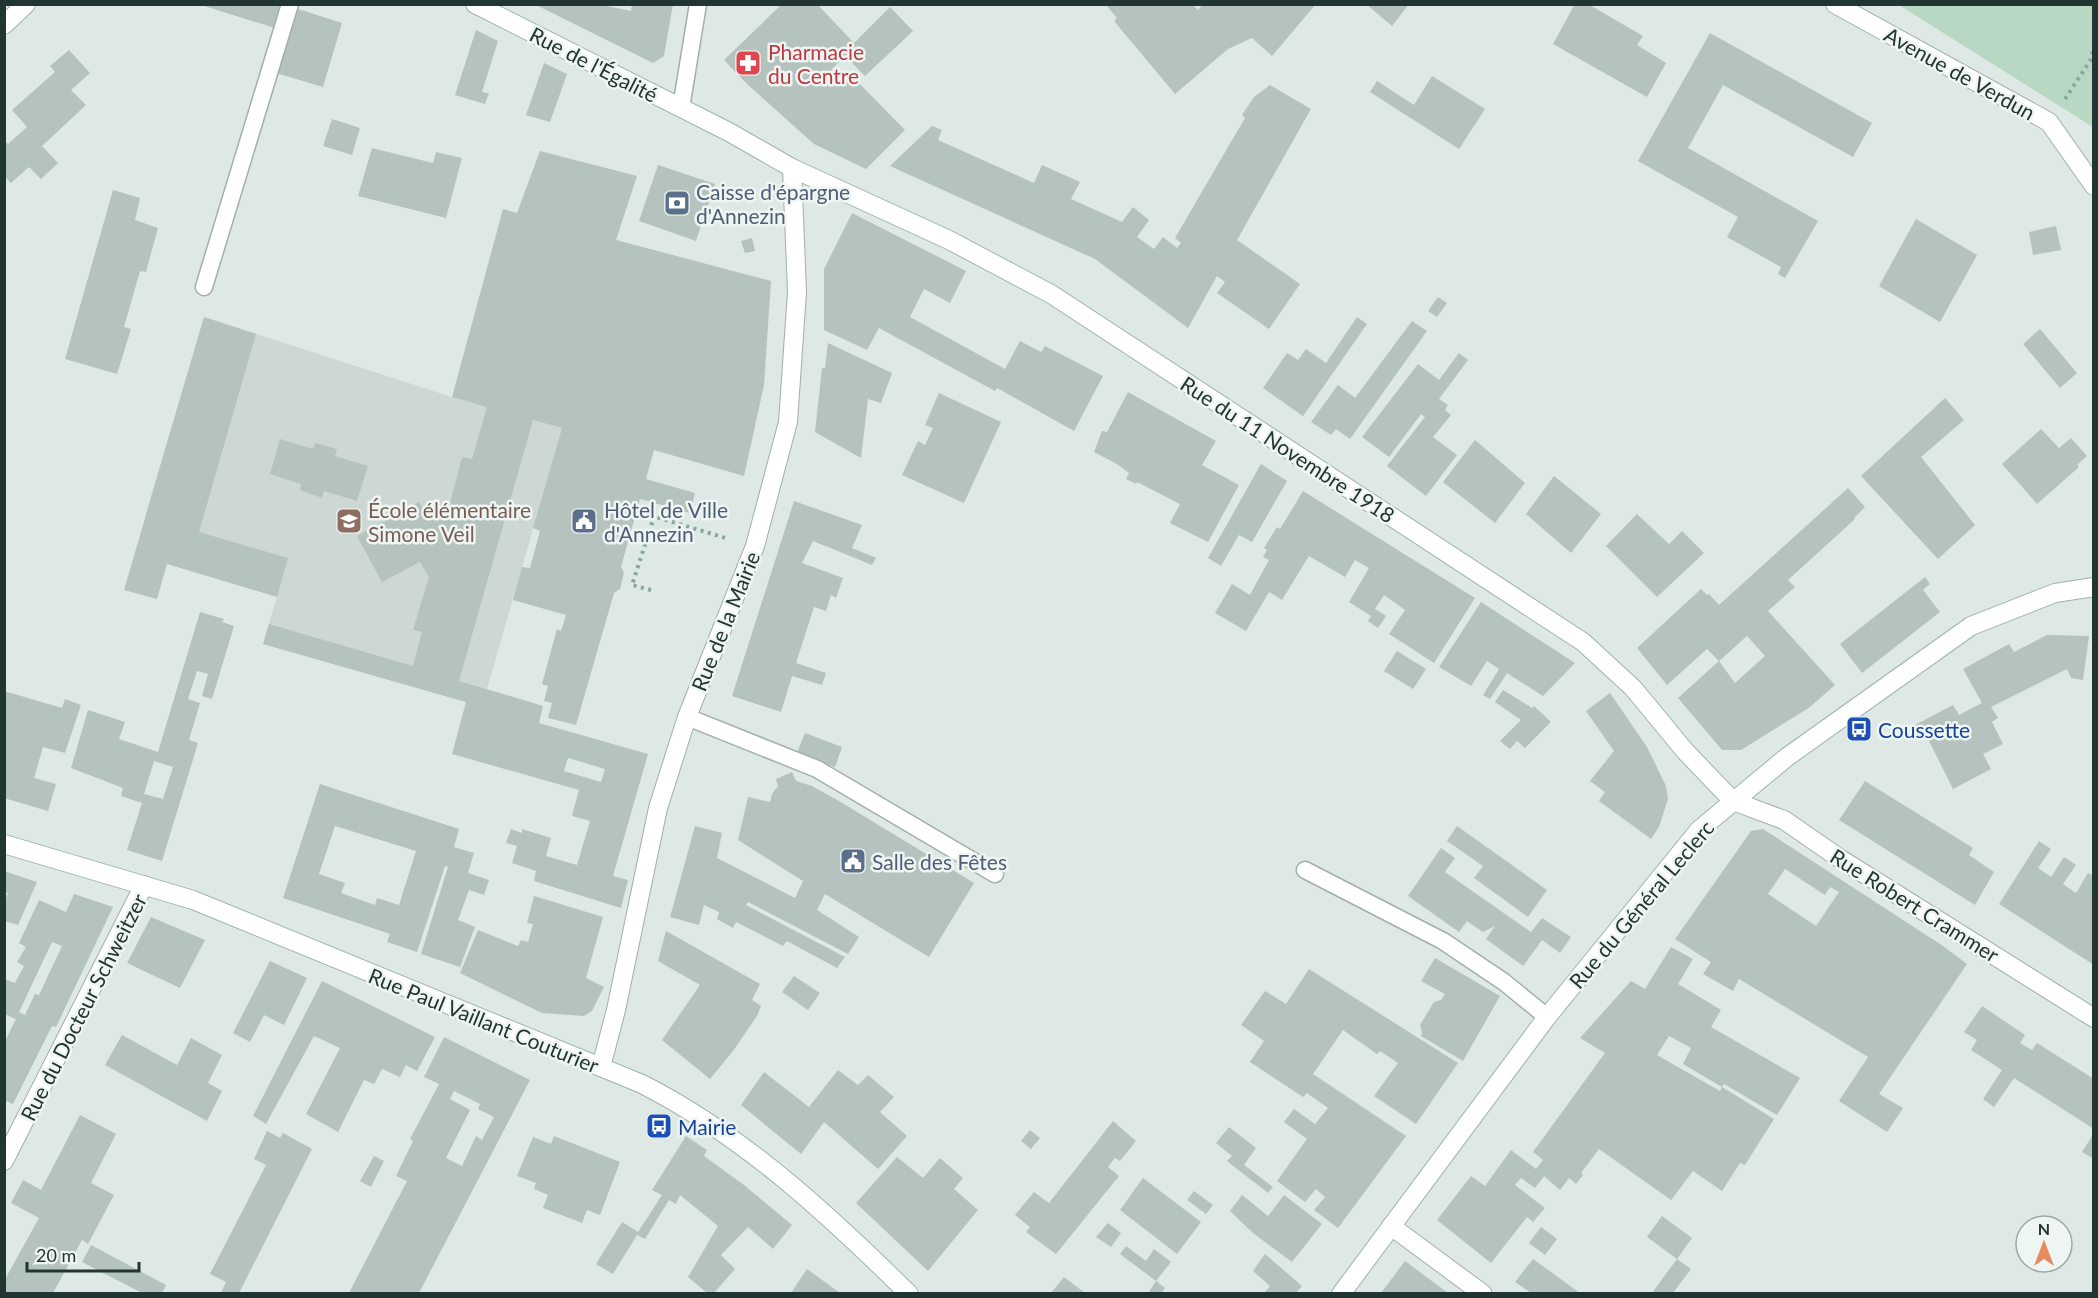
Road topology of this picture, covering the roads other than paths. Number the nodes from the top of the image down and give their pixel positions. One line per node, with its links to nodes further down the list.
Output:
1 (26, 4): 6 (street)
2 (290, 4): 10 (lane)
3 (475, 4): 7 (street, Rue de l'Égalité)
4 (698, 4): 7 (lane)
5 (1835, 4): 9 (street, Avenue de Verdun)
6 (4, 25)
7 (681, 108): 8 (street, Rue de l'Égalité)
8 (792, 168): 12 (street, Rue de la Mairie); 13 (street, Rue du 11 Novembre 1918)
9 (2094, 186)
10 (204, 287)
11 (2094, 587): 13 (street, Rue du Général Leclerc)
12 (687, 717): 16 (lane); 20 (street, Rue de la Mairie)
13 (1732, 801): 18 (street, Rue du Général Leclerc); 19 (street, Rue Robert Crammer)
14 (4, 844): 17 (street, Rue Paul Vaillant Couturier)
15 (1305, 870): 18 (lane)
16 (995, 874)
17 (144, 885): 20 (street, Rue Paul Vaillant Couturier); 21 (street, Rue du Docteur Schweitzer)
18 (1547, 1017): 22 (street, Rue du Général Leclerc)
19 (2094, 1018)
20 (601, 1067): 23 (street, Rue Paul Vaillant Couturier)
21 (4, 1161)
22 (1391, 1226): 24 (street, Rue du Général Leclerc); 25 (street)
23 (909, 1293)
24 (1341, 1293)
25 (1483, 1293)

